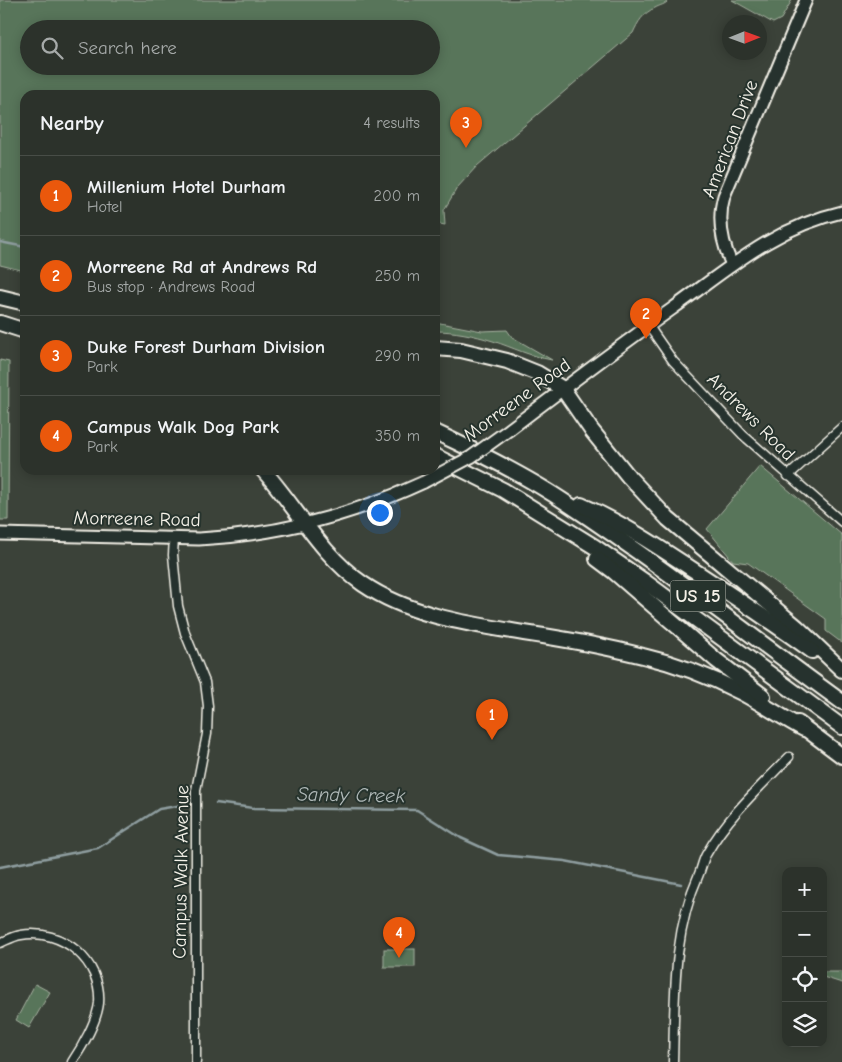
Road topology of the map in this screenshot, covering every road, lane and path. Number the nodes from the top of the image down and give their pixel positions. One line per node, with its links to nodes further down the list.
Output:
1 (806, 0): 3 (street, American Drive)
2 (842, 212): 3 (street, Morreene Road)
3 (732, 265): 9 (street, Morreene Road)
4 (1, 297): 5 (highway)
5 (20, 301)
6 (0, 318): 8 (highway)
7 (0, 323): 10 (highway)
8 (20, 324)
9 (648, 325): 12 (street, Morreene Road); 19 (street, Andrews Road)
10 (20, 329)
11 (440, 348): 12 (highway)
12 (563, 389): 16 (street, Morreene Road, bridge); 26 (highway)
13 (842, 427): 19 (street)
14 (440, 434): 20 (highway, US 15)
15 (440, 458): 23 (highway, US 15)
16 (440, 473)
17 (267, 475): 22 (highway)
18 (437, 475): 22 (street, Morreene Road, bridge)
19 (788, 476): 21 (street, Andrews Road)
20 (552, 494): 26 (highway); 27 (highway, US 15)
21 (842, 522)
22 (304, 524): 25 (street, Morreene Road); 29 (highway)
23 (566, 528): 28 (highway, US 15); 29 (highway)
24 (0, 534): 25 (street, Morreene Road)
25 (174, 538): 34 (street, Campus Walk Avenue)
26 (842, 671)
27 (842, 702)
28 (842, 727)
29 (804, 729): 30 (highway)
30 (842, 756)
31 (789, 757): 35 (street)
32 (0, 943): 33 (street)
33 (72, 1062)
34 (196, 1062)
35 (673, 1062)

